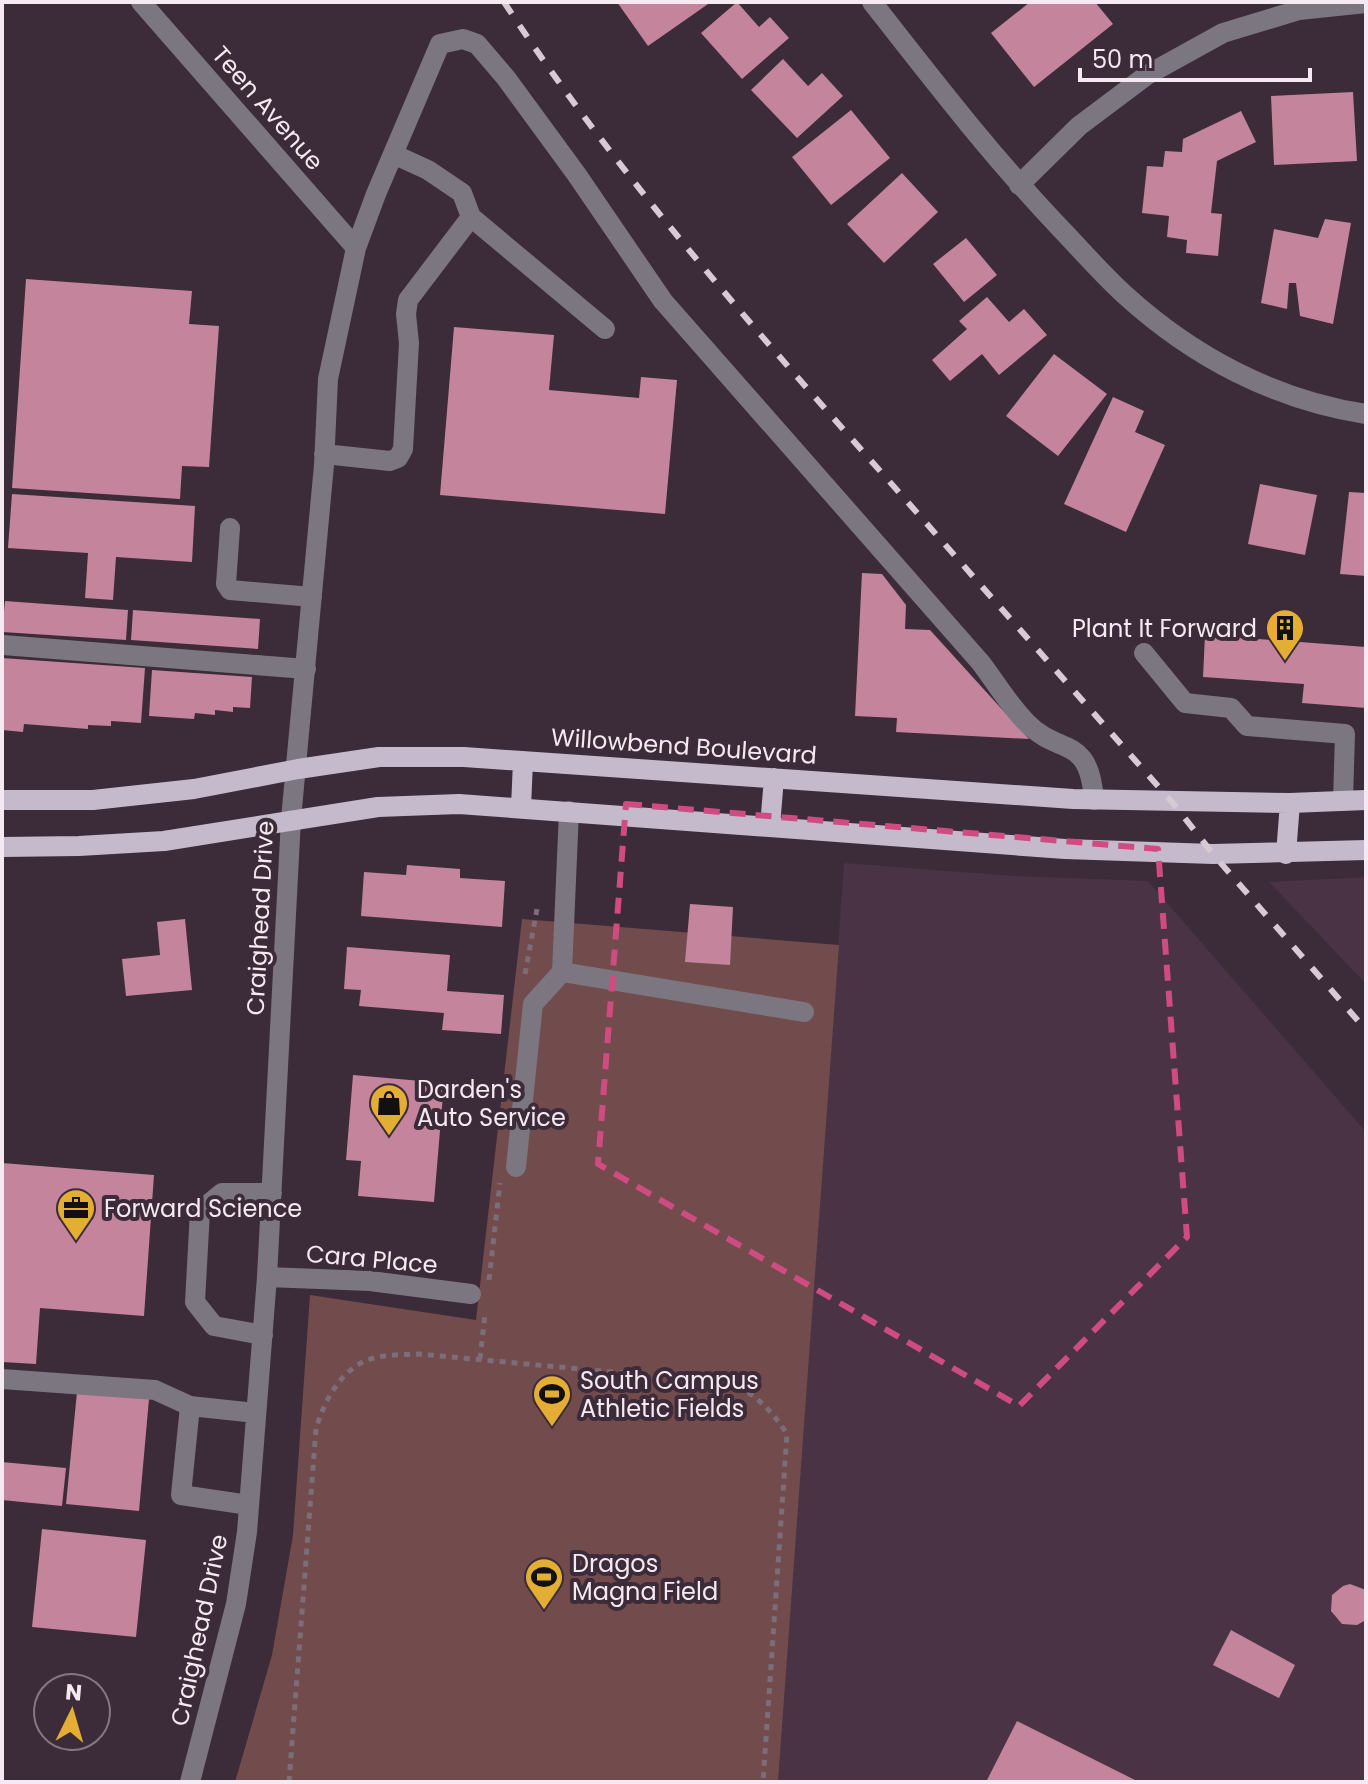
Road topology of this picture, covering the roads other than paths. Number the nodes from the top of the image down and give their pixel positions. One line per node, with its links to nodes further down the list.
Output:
1 (141, 2): 7 (street, Teen Avenue)
2 (872, 2): 5 (street)
3 (1366, 3): 5 (street)
4 (393, 154): 6 (street); 7 (street, Craighead Drive); 20 (street, Craighead Drive)
5 (1019, 185): 9 (street)
6 (471, 217): 8 (street); 10 (street)
7 (356, 248): 10 (street, Craighead Drive)
8 (605, 329)
9 (1366, 414)
10 (324, 454): 12 (street, Craighead Drive)
11 (230, 528): 12 (street)
12 (312, 597): 15 (street, Craighead Drive)
13 (3, 645): 15 (street)
14 (1144, 653): 22 (street)
15 (306, 669): 17 (street, Craighead Drive)
16 (523, 761): 17 (main road, Willowbend Boulevard); 18 (main road, Willowbend Boulevard); 24 (main road)
17 (298, 769): 19 (main road, Willowbend Boulevard); 26 (street, Craighead Drive)
18 (774, 778): 20 (main road, Willowbend Boulevard); 27 (main road)
19 (2, 800)
20 (1094, 800): 23 (main road, Willowbend Boulevard)
21 (1366, 800): 22 (main road, Willowbend Boulevard)
22 (1343, 801): 23 (main road, Willowbend Boulevard)
23 (1290, 803): 30 (main road)
24 (521, 808): 25 (main road); 26 (main road)
25 (569, 811): 27 (main road); 31 (street)
26 (291, 819): 28 (main road); 34 (street, Craighead Drive)
27 (770, 826): 30 (main road)
28 (2, 847)
29 (1366, 850): 30 (main road)
30 (1286, 854)
31 (562, 972): 32 (street); 33 (street)
32 (804, 1012)
33 (516, 1167)
34 (272, 1193): 35 (street, Craighead Drive); 37 (street)
35 (267, 1277): 36 (street, Cara Place); 37 (street, Craighead Drive)
36 (471, 1294)
37 (263, 1335): 40 (street, Craighead Drive)
38 (2, 1379): 39 (street)
39 (190, 1406): 40 (street); 41 (street)
40 (256, 1413): 41 (street, Craighead Drive)
41 (249, 1505): 42 (street, Craighead Drive)
42 (190, 1782)

